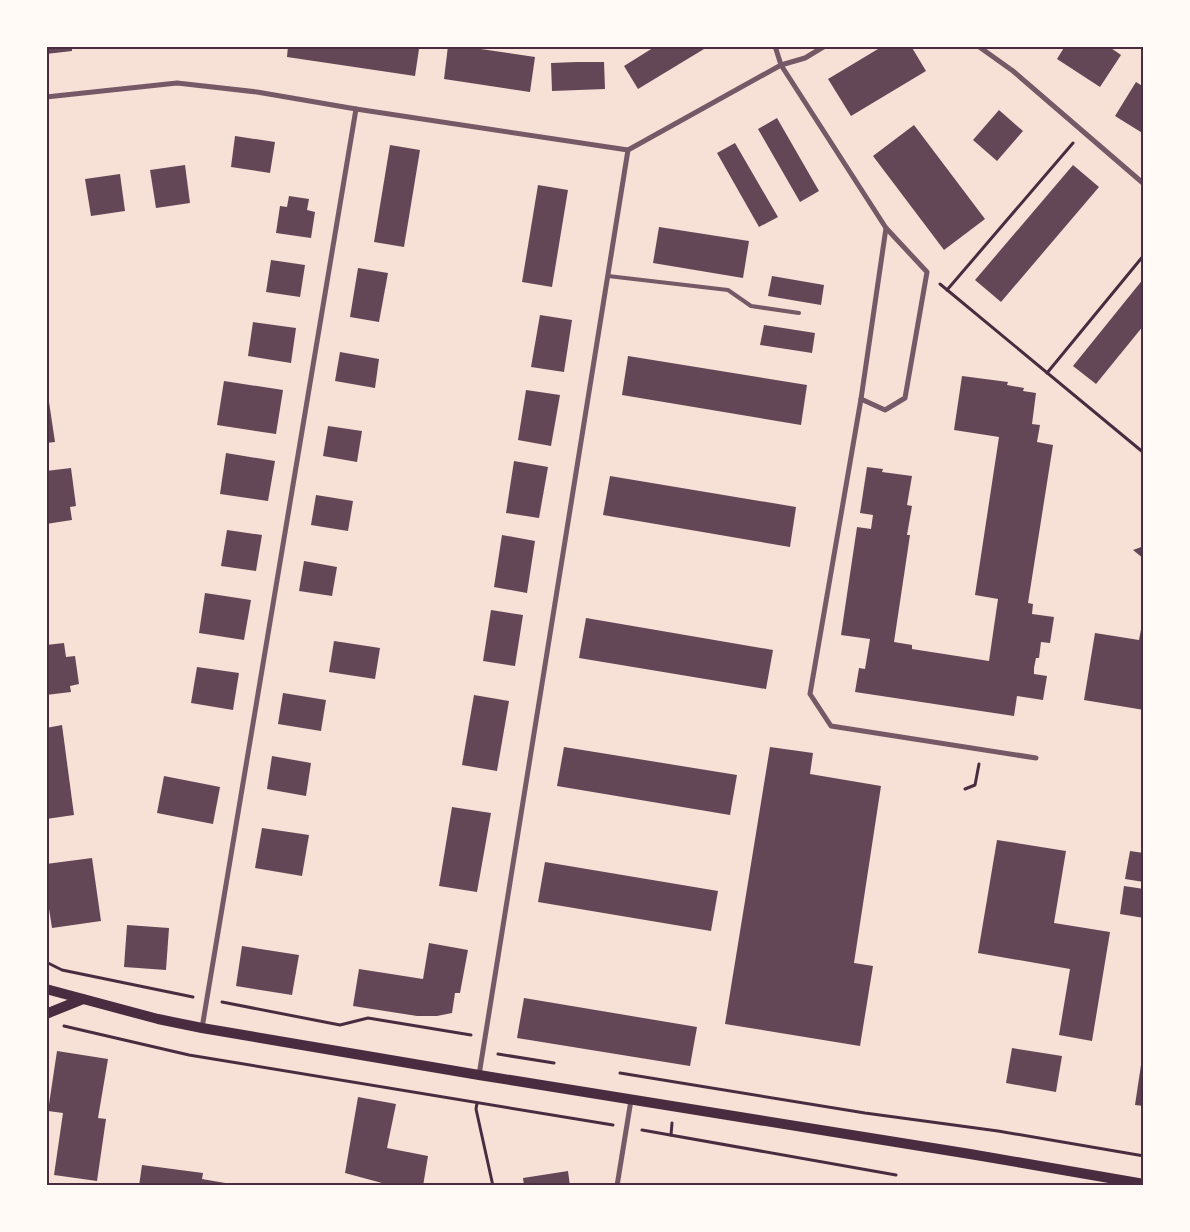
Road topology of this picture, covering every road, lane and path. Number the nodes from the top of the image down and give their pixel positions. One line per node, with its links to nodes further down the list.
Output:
1 (775, 46): 4 (street)
2 (825, 46): 4 (street)
3 (978, 46): 7 (street)
4 (781, 65): 8 (street); 10 (street)
5 (46, 97): 6 (street)
6 (356, 109): 8 (street); 25 (street)
7 (1084, 131): 9 (street); 14 (path)
8 (628, 150): 13 (street)
9 (1144, 184)
10 (886, 228): 12 (street); 17 (street)
11 (1144, 255): 16 (path)
12 (927, 272): 14 (path); 17 (street)
13 (608, 276): 15 (lane); 29 (street)
14 (947, 290): 16 (path)
15 (799, 314)
16 (1047, 373): 18 (path)
17 (861, 399): 19 (street)
18 (1144, 453)
19 (981, 750): 20 (street); 21 (path)
20 (1036, 758)
21 (965, 789)
22 (46, 962): 25 (path)
23 (46, 989): 24 (main road)
24 (83, 998): 26 (main road); 28 (main road)
25 (207, 1000): 28 (street); 29 (path)
26 (46, 1014)
27 (58, 1025): 35 (path)
28 (202, 1028): 33 (main road)
29 (485, 1038): 30 (street)
30 (483, 1051): 31 (path); 33 (street)
31 (554, 1063)
32 (620, 1073): 37 (path)
33 (479, 1074): 34 (main road)
34 (631, 1099): 36 (street); 39 (main road)
35 (477, 1103): 36 (path); 41 (path)
36 (627, 1127): 38 (path); 42 (street)
37 (1144, 1156)
38 (896, 1174)
39 (1126, 1184): 40 (main road)
40 (1144, 1184)
41 (493, 1186)
42 (617, 1186)

